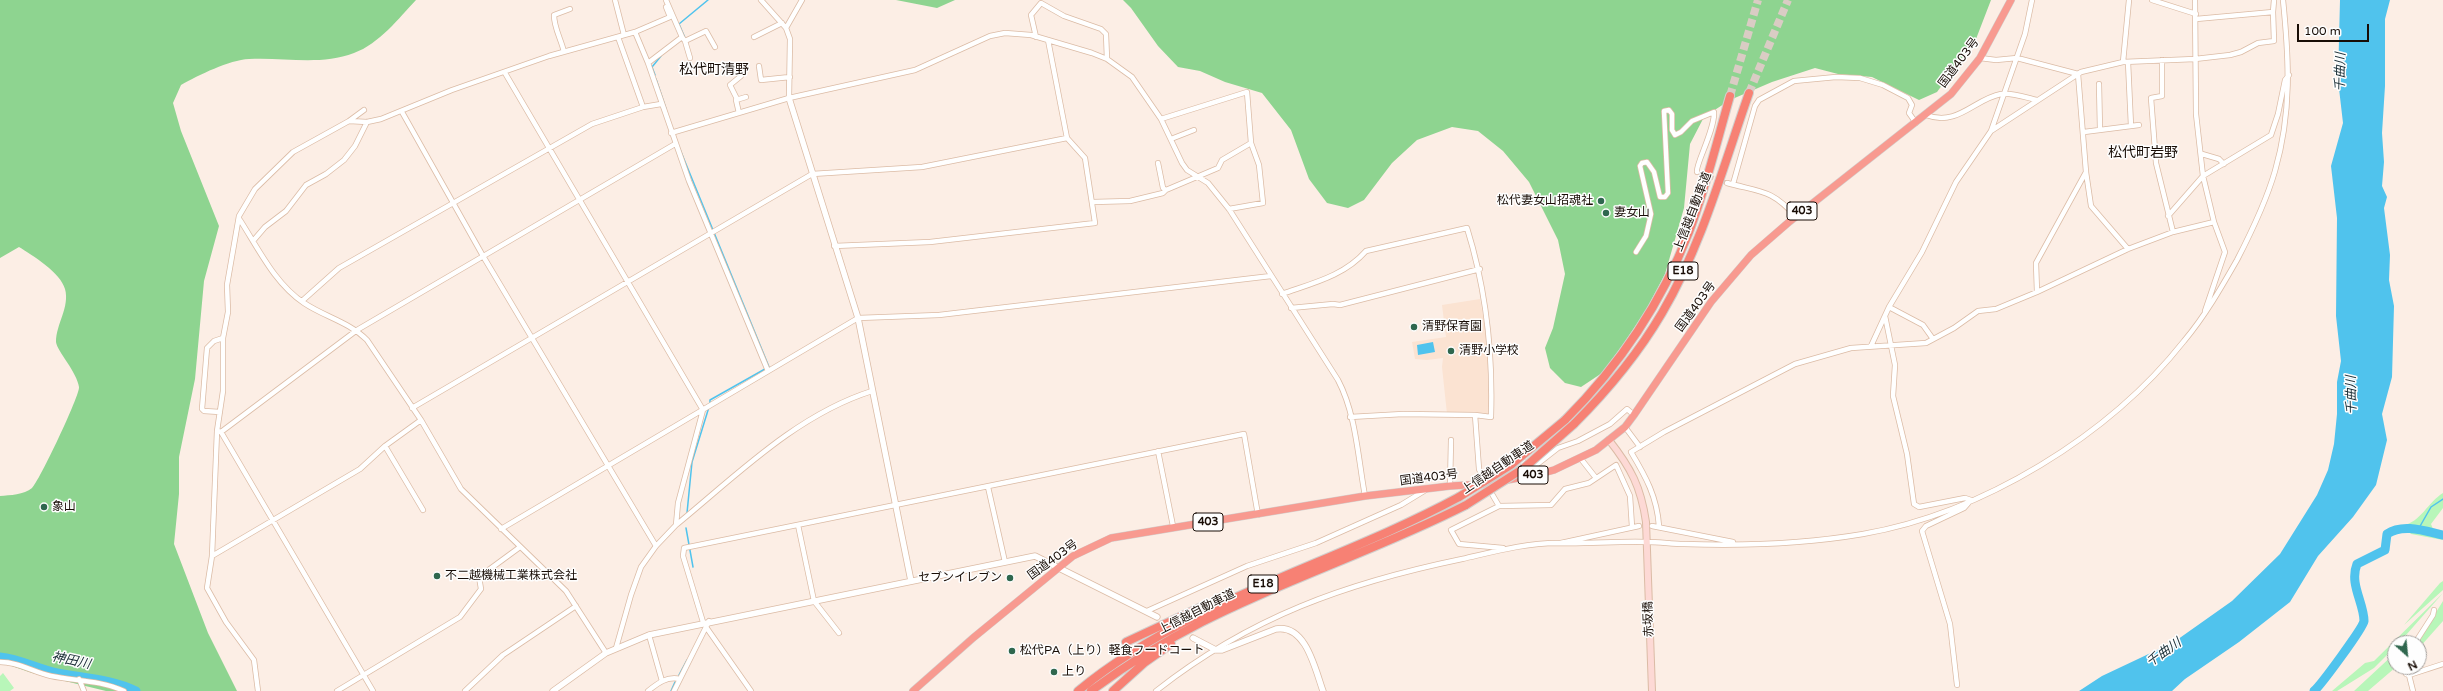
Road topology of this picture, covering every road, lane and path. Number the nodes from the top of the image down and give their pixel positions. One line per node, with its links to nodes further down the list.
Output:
1 (615, 0): 18 (street)
2 (761, 0): 15 (street)
3 (802, 0): 16 (street)
4 (2011, 0): 27 (highway, 国道403号 / 403)
5 (2032, 0): 28 (street)
6 (2129, 0): 32 (street)
7 (2152, 0): 14 (street)
8 (2195, 0): 14 (street)
9 (2274, 0): 13 (street)
10 (2283, 0): 38 (street)
11 (667, 2): 17 (street); 22 (street)
12 (570, 9): 25 (street)
13 (2273, 12): 14 (street); 30 (street)
14 (2196, 17): 30 (street)
15 (782, 23): 16 (street); 21 (street)
16 (786, 28): 39 (street)
17 (635, 32): 18 (street); 33 (street)
18 (624, 35): 20 (street)
19 (1036, 36): 23 (street); 29 (street); 45 (street)
20 (618, 37): 25 (street); 49 (street)
21 (754, 37)
22 (684, 39): 24 (street); 26 (street); 33 (street)
23 (1048, 40): 29 (street); 65 (street)
24 (715, 47)
25 (564, 52): 36 (street)
26 (690, 58)
27 (1980, 58): 28 (street); 53 (highway, 国道403号 / 403)
28 (2017, 58): 37 (street); 42 (street)
29 (1107, 59): 54 (street)
30 (2194, 59): 31 (street); 70 (street)
31 (2162, 60): 32 (street); 85 (street)
32 (2126, 62): 37 (street); 59 (street)
33 (648, 63): 48 (street)
34 (759, 66): 39 (street)
35 (740, 69): 46 (street)
36 (505, 73): 51 (street); 69 (street)
37 (2078, 74): 47 (street); 63 (street)
38 (2289, 75): 72 (street); 104 (street)
39 (790, 77): 45 (street)
40 (2098, 84): 61 (street)
41 (1749, 93): 163 (highway, 上信越自動車道 / E18, bridge)
42 (2004, 94): 47 (street); 53 (street); 62 (street)
43 (746, 96): 46 (street)
44 (1730, 96): 160 (highway, 上信越自動車道 / E18, bridge)
45 (790, 98): 52 (street); 75 (street)
46 (737, 99): 52 (street)
47 (2037, 100): 62 (street)
48 (661, 104): 49 (street); 64 (street)
49 (642, 107): 69 (street)
50 (364, 110): 55 (street)
51 (402, 112): 56 (street); 83 (street)
52 (739, 113): 64 (street)
53 (1926, 115): 57 (highway, 国道403号 / 403)
54 (1161, 119): 66 (street); 67 (street)
55 (349, 121): 56 (street); 87 (street)
56 (367, 122): 91 (street)
57 (1916, 123): 79 (street); 86 (highway, 国道403号 / 403)
58 (2139, 125): 59 (street)
59 (2131, 126): 61 (street)
60 (1194, 130): 66 (street)
61 (2100, 130): 63 (street)
62 (1991, 131): 102 (street)
63 (2084, 132): 74 (street)
64 (671, 133): 68 (street)
65 (1067, 138): 75 (street); 82 (street)
66 (1171, 139): 76 (street)
67 (1251, 143): 76 (street); 84 (street)
68 (676, 144): 81 (street); 89 (street)
69 (549, 148): 81 (street); 83 (street)
70 (2202, 154): 72 (street); 77 (street)
71 (1158, 163): 80 (street)
72 (2224, 164): 77 (street)
73 (1697, 172): 94 (street)
74 (2086, 172): 93 (street); 99 (street)
75 (812, 174): 89 (street); 92 (street)
76 (1197, 176): 80 (street); 84 (street)
77 (2203, 176): 85 (street); 88 (street)
78 (1727, 183): 79 (street)
79 (1733, 184): 86 (street)
80 (1166, 190): 82 (street)
81 (580, 201): 95 (street); 98 (street)
82 (1093, 202): 92 (street)
83 (453, 203): 95 (street); 101 (street)
84 (1229, 210): 97 (street)
85 (2168, 216): 90 (street)
86 (1796, 217): 119 (highway, 国道403号 / 403)
87 (240, 220): 91 (street); 109 (street)
88 (2214, 222): 90 (street); 104 (street)
89 (710, 232): 98 (street); 113 (street)
90 (2173, 232): 93 (street)
91 (253, 241): 101 (street)
92 (834, 246): 106 (street)
93 (2128, 249): 99 (street)
94 (1636, 252)
95 (483, 256): 107 (street); 108 (street)
96 (1480, 269): 100 (street); 103 (street); 118 (street)
97 (1271, 276): 100 (street); 106 (street)
98 (627, 282): 108 (street); 116 (street)
99 (2038, 292): 110 (street)
100 (1282, 294): 103 (street)
101 (302, 302): 107 (street)
102 (1889, 307): 105 (street); 110 (street)
103 (1291, 308): 120 (street)
104 (2205, 313): 138 (street)
105 (1885, 316): 111 (street); 112 (street)
106 (858, 318): 113 (street); 114 (street)
107 (356, 330): 115 (street); 123 (street)
108 (532, 337): 115 (street); 130 (street)
109 (223, 338): 117 (street); 117 (street)
110 (1933, 339): 111 (street)
111 (1891, 344): 112 (street); 138 (street)
112 (1871, 346): 127 (street)
113 (768, 371): 116 (street)
114 (872, 391): 139 (street); 144 (street)
115 (412, 408): 121 (street)
116 (703, 410): 130 (street); 144 (street)
117 (220, 412): 123 (street)
118 (1475, 415): 120 (street); 131 (street)
119 (1634, 415): 122 (highway, 国道403号 / 403); 131 (street)
120 (1350, 417): 137 (street)
121 (421, 420): 126 (street); 151 (street)
122 (1625, 427): 125 (highway, 国道403号 / 403); 127 (street)
123 (219, 432): 143 (street); 158 (street)
124 (1451, 440): 134 (street)
125 (1609, 440): 129 (highway, 国道403号 / 403); 154 (main road, 赤坂橋)
126 (385, 446): 141 (street); 143 (street)
127 (1640, 446): 149 (street)
128 (1158, 451): 135 (street); 142 (street); 146 (street)
129 (1581, 459): 132 (street); 133 (highway, 国道403号 / 403)
130 (608, 466): 151 (street); 155 (street)
131 (1481, 475): 133 (street)
132 (1596, 478): 140 (street); 150 (street)
133 (1485, 484): 134 (highway, 国道403号 / 403); 140 (street)
134 (1450, 486): 136 (highway, 国道403号 / 403)
135 (988, 487): 139 (street); 159 (street)
136 (1424, 491): 137 (highway, 国道403号 / 403); 167 (street)
137 (1365, 496): 142 (highway, 国道403号 / 403)
138 (1971, 500): 153 (street); 186 (street)
139 (896, 506): 145 (street); 162 (street)
140 (1499, 506): 157 (street)
141 (423, 510)
142 (1258, 515): 146 (highway, 国道403号 / 403)
143 (273, 522): 158 (street); 182 (street)
144 (676, 525): 155 (street)
145 (798, 525): 164 (street); 169 (street)
146 (1173, 526): 161 (highway, 国道403号 / 403)
147 (1639, 526): 150 (street)
148 (1652, 526): 149 (street)
149 (1659, 526): 153 (street)
150 (1632, 527): 152 (street)
151 (502, 529): 156 (street)
152 (1558, 543): 154 (street); 157 (street)
153 (1740, 543): 154 (street)
154 (1646, 544): 203 (main road, 赤坂橋)
155 (656, 546): 175 (street)
156 (520, 547): 165 (street); 182 (street)
157 (1517, 547): 176 (street)
158 (212, 556): 189 (street)
159 (1005, 562): 161 (street); 162 (street)
160 (1304, 567): 174 (highway); 198 (highway, 上信越自動車道 / E18)
161 (1057, 568): 167 (street); 197 (highway, 国道403号 / 403)
162 (911, 581): 164 (street)
163 (1250, 599): 199 (highway, 上信越自動車道 / E18); 200 (highway)
164 (814, 600): 169 (street); 170 (street)
165 (576, 606): 177 (street); 192 (street)
166 (2434, 610): 172 (street)
167 (1147, 611): 168 (street)
168 (1157, 617)
169 (706, 624): 171 (street); 184 (street); 196 (street)
170 (839, 633)
171 (649, 635): 175 (street); 185 (street)
172 (2420, 635)
173 (1193, 638): 176 (street)
174 (1126, 642)
175 (616, 648): 177 (street)
176 (1216, 650): 201 (street); 202 (street)
177 (606, 653): 193 (street)
178 (0, 662): 183 (street)
179 (2443, 664): 180 (street)
180 (2427, 669)
181 (2409, 675): 204 (street)
182 (363, 676): 190 (street); 191 (street)
183 (79, 679): 187 (street); 188 (street)
184 (680, 679): 185 (street); 195 (street)
185 (662, 681): 194 (street)
186 (1958, 685)
187 (84, 691)
188 (124, 691)
189 (258, 691)
190 (337, 691)
191 (373, 691)
192 (465, 691)
193 (553, 691)
194 (648, 691)
195 (674, 691)
196 (750, 691)
197 (913, 691)
198 (1078, 691)
199 (1091, 691)
200 (1113, 691)
201 (1156, 691)
202 (1323, 691)
203 (1652, 691)
204 (2413, 691)

